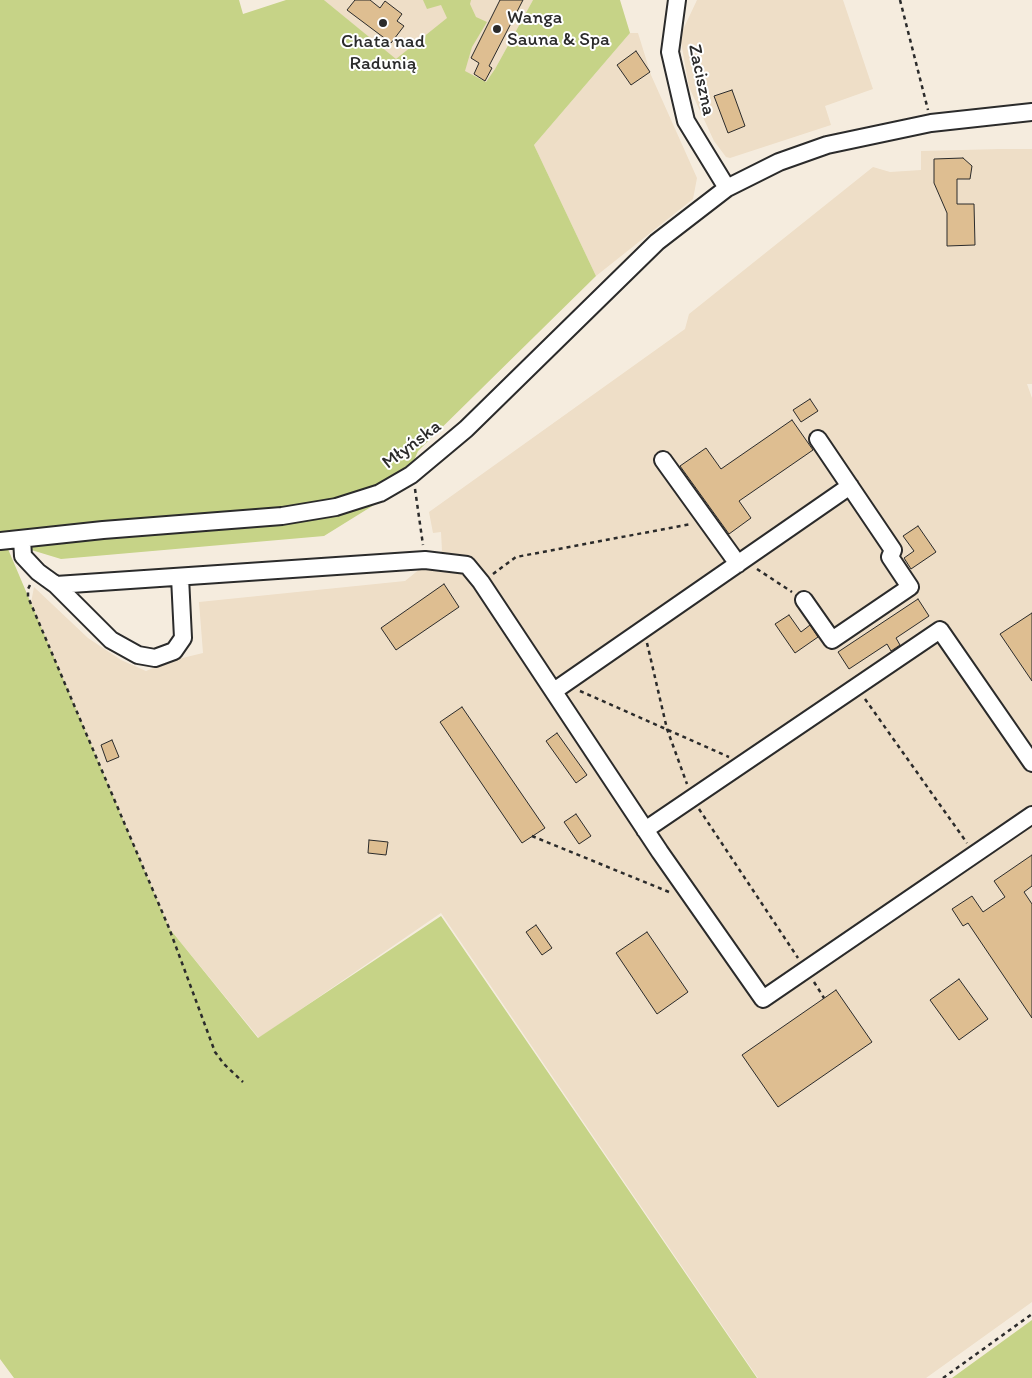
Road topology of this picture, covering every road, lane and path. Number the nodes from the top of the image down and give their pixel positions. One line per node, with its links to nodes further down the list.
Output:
1 (677, 0): 5 (street, Zaciszna)
2 (900, 0): 4 (path)
3 (1032, 112): 4 (street, Młyńska)
4 (931, 123): 5 (street, Młyńska)
5 (726, 188): 8 (street, Młyńska)
6 (818, 439): 9 (street)
7 (663, 460): 10 (street)
8 (411, 475): 11 (street, Młyńska); 13 (path)
9 (850, 486): 14 (street); 19 (street)
10 (707, 521): 14 (street); 16 (path)
11 (22, 539): 12 (street, Młyńska); 17 (street)
12 (0, 541)
13 (425, 560): 15 (street); 16 (street)
14 (741, 562): 19 (path); 20 (street)
15 (180, 577): 17 (street); 17 (street)
16 (481, 582): 22 (street)
17 (56, 585)
18 (28, 596): 34 (path)
19 (804, 600)
20 (644, 629): 22 (street); 23 (path)
21 (856, 687): 24 (street); 25 (street); 30 (path)
22 (559, 688): 23 (path); 28 (street)
23 (667, 729): 24 (path); 26 (path)
24 (744, 763): 26 (street)
25 (1032, 763)
26 (692, 798): 28 (street); 32 (path)
27 (1032, 815): 30 (street)
28 (645, 830): 32 (street)
29 (532, 836): 31 (path)
30 (976, 854): 32 (street)
31 (669, 892)
32 (806, 970): 33 (path)
33 (824, 998)
34 (243, 1082)
35 (1032, 1314): 36 (path)
36 (943, 1378)

